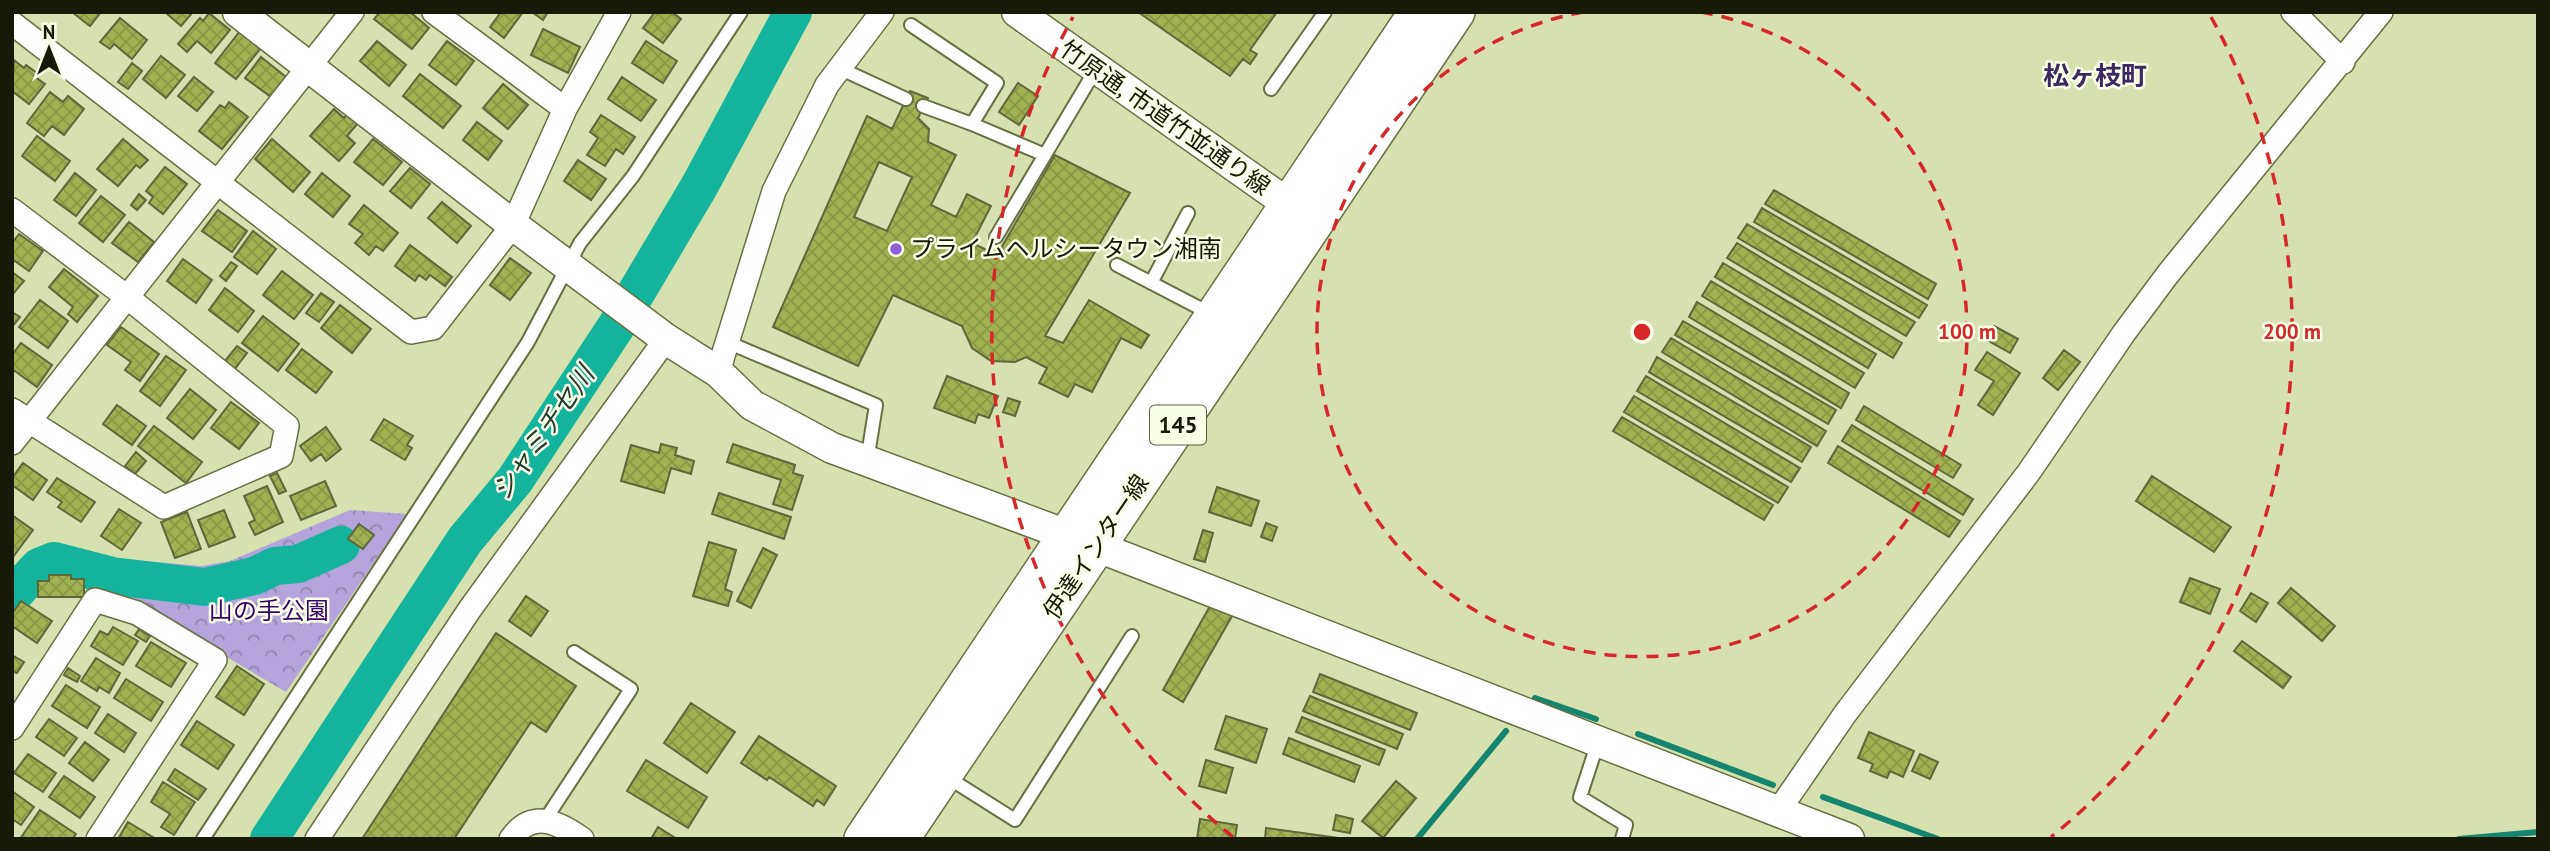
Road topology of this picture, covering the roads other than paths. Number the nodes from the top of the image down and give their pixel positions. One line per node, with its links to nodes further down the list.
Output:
1 (238, 12): 16 (street)
2 (352, 12): 16 (street)
3 (434, 12): 22 (street)
4 (619, 12): 22 (street)
5 (741, 12): 32 (lane)
6 (882, 12): 17 (street)
7 (1017, 12): 18 (street, 竹原通, 市道竹並通り線)
8 (1325, 12): 19 (lane)
9 (1456, 12): 28 (main road, 伊達インター線 / 145)
10 (2293, 12): 15 (street)
11 (2381, 12): 15 (street)
12 (1414, 14): 28 (main road, 伊達インター線 / 145)
13 (12, 23): 25 (street)
14 (911, 25): 23 (lane)
15 (2343, 62): 48 (street)
16 (308, 68): 25 (street); 29 (street)
17 (839, 68): 20 (lane); 37 (street)
18 (1097, 69): 24 (lane); 28 (street, 竹原通, 市道竹並通り線)
19 (1271, 89)
20 (906, 99)
21 (923, 106): 23 (lane)
22 (565, 109): 29 (street)
23 (972, 124): 24 (lane)
24 (1045, 155): 30 (lane)
25 (216, 182): 29 (street); 34 (street)
26 (12, 210): 34 (street)
27 (1188, 213): 33 (lane)
28 (1301, 214): 35 (main road, 伊達インター線 / 145); 42 (main road, 伊達インター線 / 145)
29 (513, 225): 32 (street)
30 (996, 237)
31 (1117, 265): 33 (lane)
32 (573, 269): 36 (street); 51 (lane)
33 (1151, 283): 35 (lane)
34 (127, 297): 39 (street); 39 (street)
35 (1214, 316): 42 (main road, 伊達インター線 / 145)
36 (659, 333): 38 (street); 52 (street)
37 (727, 342): 38 (street); 41 (lane)
38 (718, 372): 41 (street)
39 (20, 416): 40 (street)
40 (12, 443)
41 (867, 461): 42 (street)
42 (1081, 542): 46 (street); 47 (main road, 伊達インター線 / 145)
43 (1132, 636): 47 (lane)
44 (574, 652): 49 (lane)
45 (12, 728): 50 (street)
46 (1598, 742): 48 (street); 57 (lane)
47 (930, 766): 55 (main road, 伊達インター線 / 145); 56 (main road, 伊達インター線 / 145)
48 (1779, 810): 58 (street)
49 (545, 820): 53 (street); 54 (street)
50 (98, 839)
51 (203, 839)
52 (317, 839)
53 (512, 839)
54 (582, 839)
55 (863, 839)
56 (900, 839)
57 (1622, 839)
58 (1849, 839)

